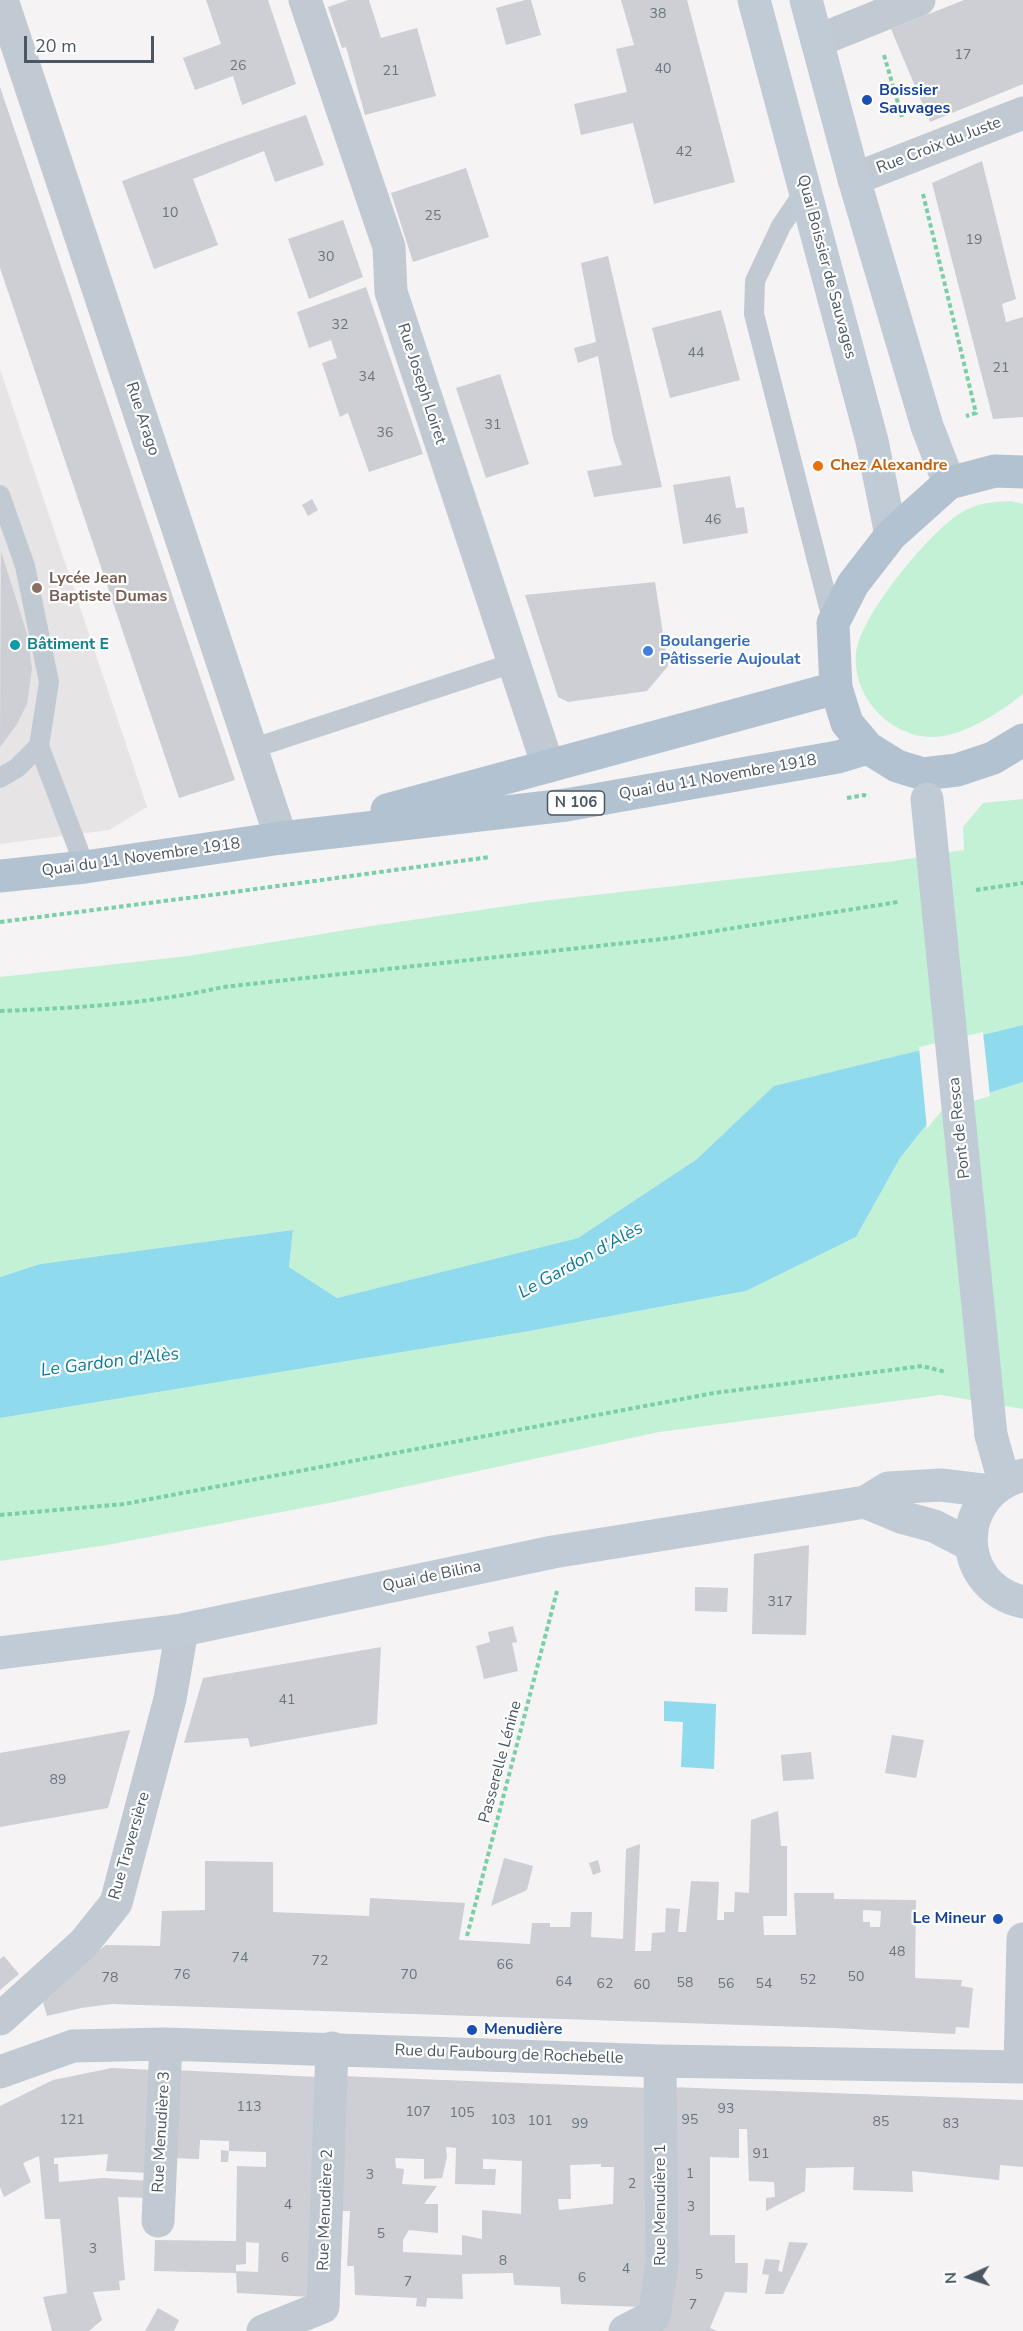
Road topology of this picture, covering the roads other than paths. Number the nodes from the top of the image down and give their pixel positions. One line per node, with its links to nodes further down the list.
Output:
1 (2, 0): 20 (street, Rue Arago)
2 (305, 0): 15 (street, Rue Joseph Loiret)
3 (754, 0): 9 (main road, Quai Boissier de Sauvages)
4 (806, 0): 6 (main road)
5 (919, 0): 6 (street)
6 (817, 41): 8 (main road)
7 (1023, 112): 8 (street, Rue Croix du Juste)
8 (854, 179): 11 (main road)
9 (806, 189): 13 (main road, Quai Boissier de Sauvages); 14 (lane)
10 (1023, 472): 11 (main road)
11 (949, 483): 13 (main road)
12 (0, 495): 18 (lane)
13 (891, 535): 14 (main road)
14 (833, 623): 16 (main road)
15 (513, 663): 20 (lane); 21 (street, Rue Joseph Loiret)
16 (836, 688): 19 (main road); 21 (main road, Quai du 11 Novembre 1918 / N 106)
17 (1023, 740): 23 (main road)
18 (39, 746): 22 (lane); 25 (lane)
19 (868, 748): 23 (main road); 24 (main road, Quai du 11 Novembre 1918 / N 106)
20 (251, 749): 24 (street, Rue Arago)
21 (548, 766): 24 (main road, Quai du 11 Novembre 1918 / N 106)
22 (0, 778)
23 (925, 786): 27 (main road, Pont de Resca, bridge)
24 (281, 838): 25 (main road, Quai du 11 Novembre 1918 / N 106)
25 (85, 867): 26 (main road, Quai du 11 Novembre 1918 / N 106)
26 (0, 876)
27 (1006, 1482): 28 (main road, Quai de Bilina); 29 (main road)
28 (865, 1502): 29 (main road); 31 (main road, Quai de Bilina)
29 (969, 1544): 30 (main road)
30 (1023, 1602)
31 (182, 1630): 32 (main road, Quai de Bilina); 34 (street, Rue Traversière)
32 (0, 1653)
33 (1023, 1939): 38 (street)
34 (0, 2019)
35 (166, 2044): 36 (street, Rue du Faubourg de Rochebelle); 39 (street, Rue du Faubourg de Rochebelle); 40 (street, Rue Menudière 3)
36 (333, 2048): 37 (street, Rue du Faubourg de Rochebelle); 41 (street, Rue Menudière 2)
37 (660, 2061): 38 (street, Rue du Faubourg de Rochebelle); 42 (street, Rue Menudière 1)
38 (1022, 2067)
39 (0, 2072)
40 (158, 2221)
41 (263, 2331)
42 (625, 2331)

